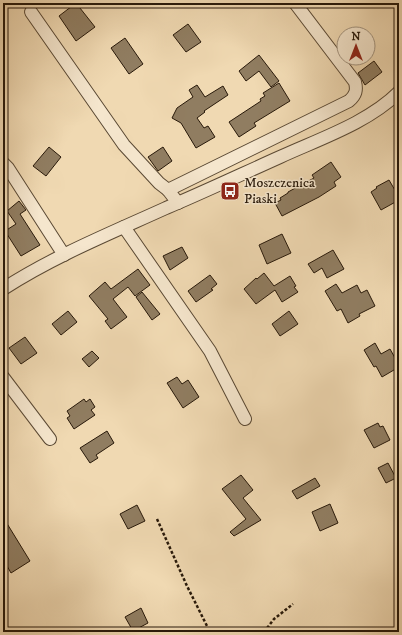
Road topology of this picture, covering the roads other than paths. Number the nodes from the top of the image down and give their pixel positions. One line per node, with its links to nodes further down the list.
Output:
1 (295, 3): 5 (street)
2 (31, 12): 5 (street)
3 (399, 92): 6 (street)
4 (3, 163): 8 (street)
5 (168, 190): 6 (street)
6 (178, 203): 7 (street)
7 (124, 227): 8 (street); 11 (street)
8 (64, 255): 9 (street)
9 (3, 289)
10 (3, 377): 12 (street)
11 (246, 420)
12 (50, 439)

